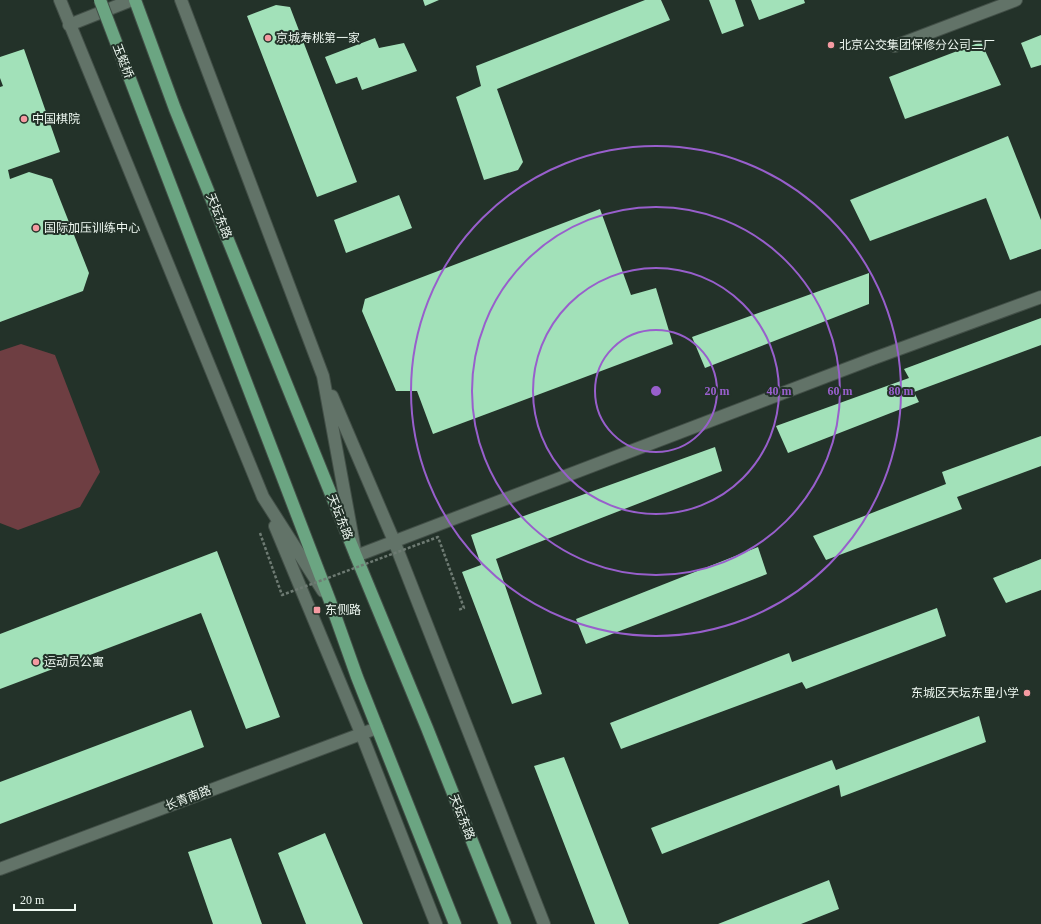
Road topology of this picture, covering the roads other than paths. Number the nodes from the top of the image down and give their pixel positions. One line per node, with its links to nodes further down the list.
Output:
1 (60, 0): 6 (street)
2 (100, 0): 13 (main road, 玉蜓桥, bridge)
3 (134, 0): 6 (street); 12 (main road, 天坛东路)
4 (181, 0): 9 (street)
5 (1016, 0): 7 (street)
6 (69, 25): 10 (street)
7 (895, 46)
8 (1041, 297): 11 (street)
9 (323, 376): 11 (street); 12 (street)
10 (262, 497): 13 (street); 15 (street)
11 (394, 541): 12 (street); 20 (street)
12 (356, 556): 19 (main road, 天坛东路)
13 (330, 601): 14 (main road)
14 (377, 728): 15 (street, 长青南路); 18 (main road)
15 (361, 734): 16 (street, 长青南路); 17 (street)
16 (0, 869)
17 (436, 924)
18 (455, 924)
19 (505, 924)
20 (544, 924)

